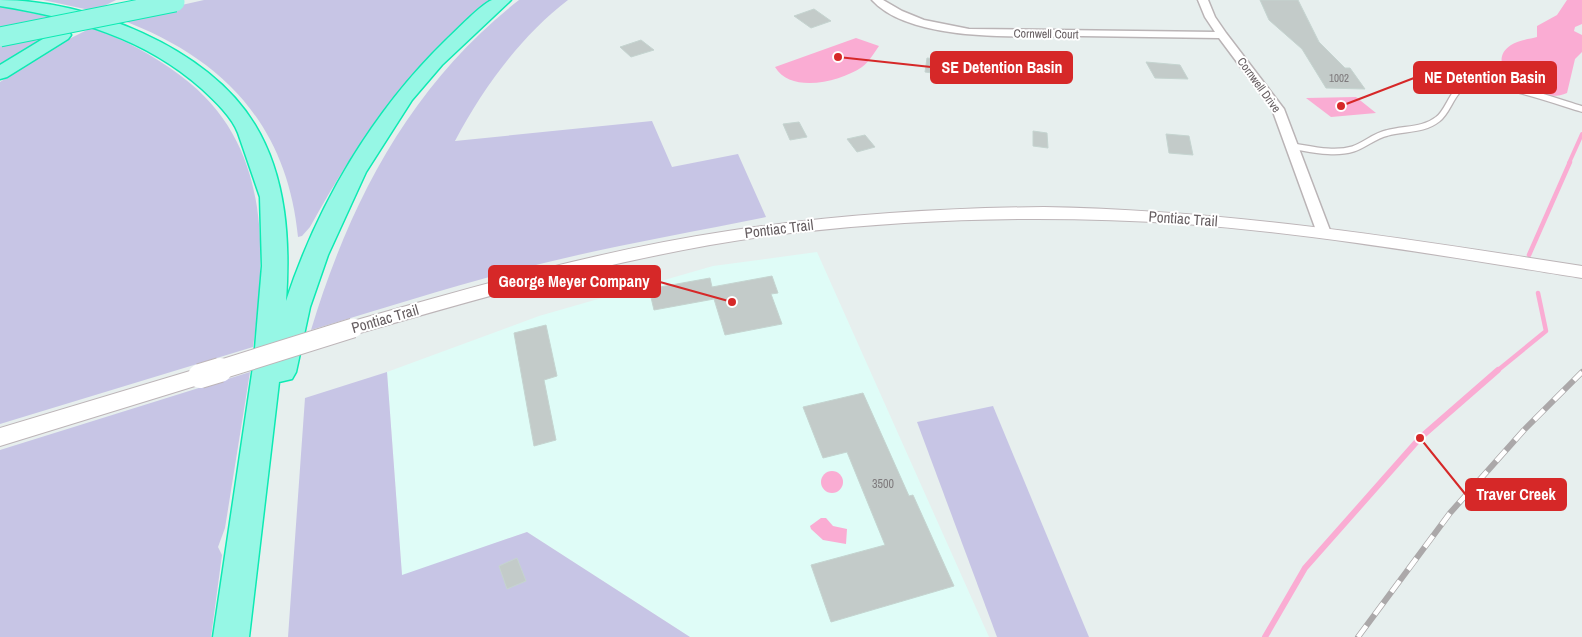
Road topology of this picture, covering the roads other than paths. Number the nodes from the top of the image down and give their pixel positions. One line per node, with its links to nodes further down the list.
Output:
1 (503, 0): 16 (highway)
2 (876, 0): 7 (street, Cornwell Court)
3 (1203, 0): 7 (street, Cornwell Drive)
4 (0, 1): 15 (highway)
5 (179, 1): 8 (highway, bridge)
6 (125, 2): 9 (highway, bridge)
7 (1222, 35): 11 (street, Cornwell Drive)
8 (0, 38)
9 (0, 73)
10 (1582, 109): 11 (lane)
11 (1292, 146): 12 (street, Cornwell Drive)
12 (1324, 233): 13 (main road, Pontiac Trail); 14 (main road, Pontiac Trail, bridge)
13 (1582, 272)
14 (0, 437)
15 (231, 637)
16 (250, 637)

